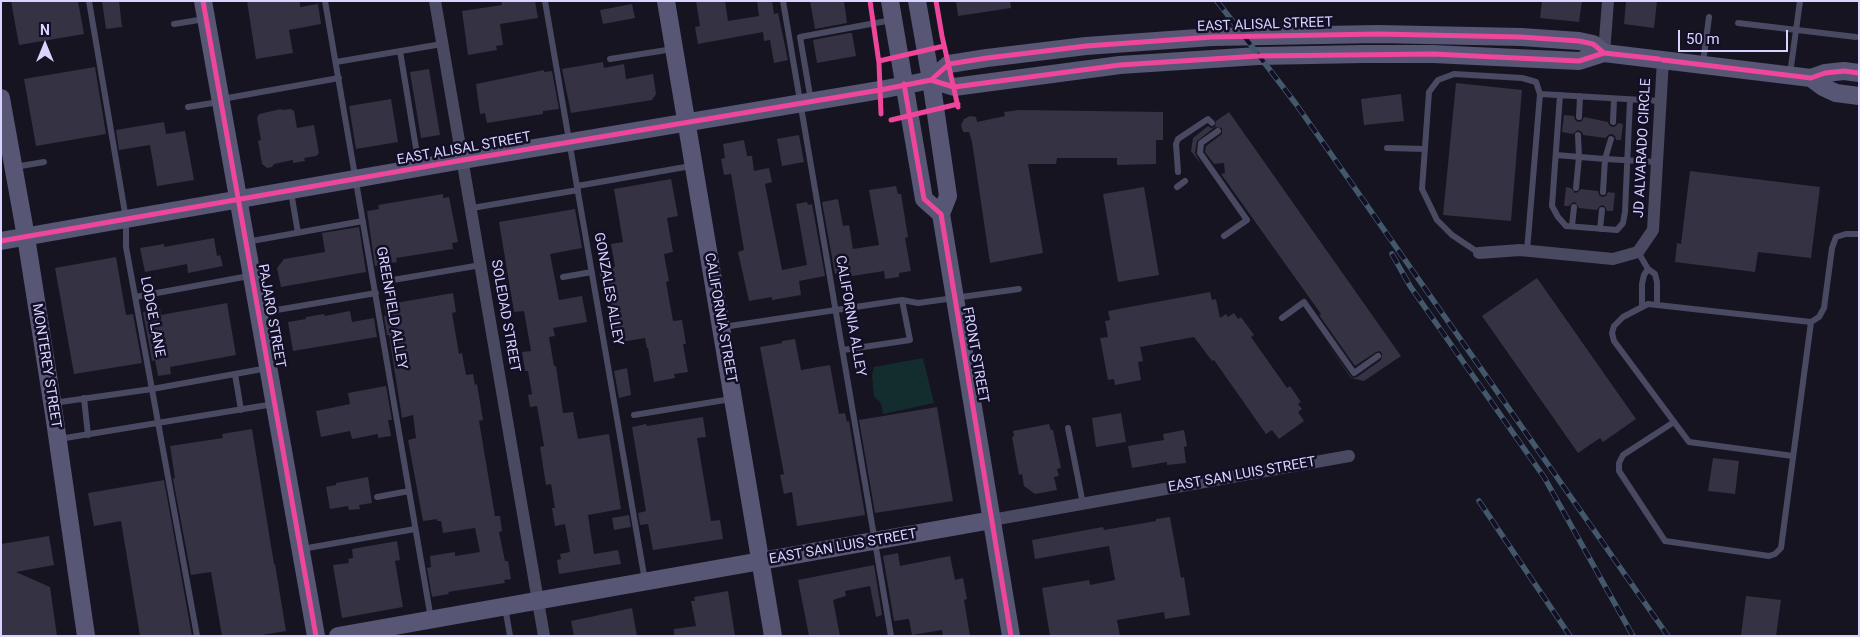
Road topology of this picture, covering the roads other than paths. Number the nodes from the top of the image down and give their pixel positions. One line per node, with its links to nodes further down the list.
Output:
1 (89, 1): 77 (lane, LODGE LANE)
2 (325, 1): 24 (lane, GREENFIELD ALLEY)
3 (435, 1): 18 (street, SOLEDAD STREET)
4 (545, 1): 51 (lane, GONZALES ALLEY)
5 (666, 1): 19 (main road, CALIFORNIA STREET)
6 (783, 1): 40 (lane, CALIFORNIA ALLEY)
7 (890, 1): 13 (main road)
8 (917, 1): 30 (main road, FRONT STREET)
9 (1608, 1): 21 (street)
10 (1800, 1): 16 (lane)
11 (205, 10): 15 (lane); 38 (main road, PAJARO STREET)
12 (1709, 17): 25 (lane)
13 (893, 20): 31 (main road); 40 (lane)
14 (1738, 23): 16 (lane)
15 (174, 24)
16 (1796, 30): 17 (lane); 27 (lane)
17 (1856, 37)
18 (442, 44): 20 (lane); 57 (street, SOLEDAD STREET)
19 (674, 49): 22 (lane); 45 (main road, CALIFORNIA STREET)
20 (400, 51): 24 (lane); 63 (lane)
21 (1604, 53): 23 (main road, EAST ALISAL STREET); 30 (main road, EAST ALISAL STREET); 30 (main road, EAST ALISAL STREET)
22 (610, 59)
23 (1663, 60): 25 (main road, EAST ALISAL STREET); 41 (street, JD ALVARADO CIRCLE)
24 (336, 62): 28 (lane, GREENFIELD ALLEY)
25 (1702, 64): 27 (main road, EAST ALISAL STREET)
26 (1859, 72): 29 (main road, EAST ALISAL STREET)
27 (1790, 76): 29 (main road, EAST ALISAL STREET)
28 (339, 78): 38 (lane); 65 (lane, GREENFIELD ALLEY)
29 (1811, 78): 35 (main road, EAST ALISAL STREET)
30 (931, 80): 31 (main road, EAST ALISAL STREET); 76 (main road, FRONT STREET)
31 (904, 84): 40 (main road, EAST ALISAL STREET); 76 (main road)
32 (1540, 94): 33 (lane); 53 (lane); 87 (lane)
33 (1560, 95): 34 (lane); 54 (lane)
34 (1580, 96): 37 (lane); 43 (lane)
35 (1859, 96)
36 (1, 98): 49 (main road, MONTEREY STREET)
37 (1614, 99): 39 (lane); 44 (lane)
38 (221, 100): 42 (lane); 72 (main road, PAJARO STREET)
39 (1630, 100): 41 (lane); 58 (lane)
40 (806, 101): 45 (main road, EAST ALISAL STREET); 103 (lane, CALIFORNIA ALLEY)
41 (1660, 101): 60 (street, JD ALVARADO CIRCLE)
42 (188, 107)
43 (1579, 117)
44 (1613, 122)
45 (687, 123): 51 (main road, EAST ALISAL STREET); 61 (main road, CALIFORNIA STREET)
46 (1212, 123): 64 (lane)
47 (1218, 131): 83 (lane)
48 (1578, 135): 55 (lane)
49 (5, 138): 62 (main road, MONTEREY STREET)
50 (1611, 139): 56 (lane)
51 (569, 142): 57 (main road, EAST ALISAL STREET); 68 (lane, GONZALES ALLEY)
52 (1387, 148): 53 (lane)
53 (1425, 149): 89 (lane)
54 (1556, 154): 55 (lane); 79 (lane)
55 (1579, 157): 56 (lane); 69 (lane)
56 (1604, 159): 58 (lane); 71 (lane)
57 (463, 160): 63 (main road, EAST ALISAL STREET); 74 (street, SOLEDAD STREET)
58 (1628, 161): 60 (lane); 80 (lane)
59 (44, 162): 62 (lane)
60 (1657, 162): 88 (street, JD ALVARADO CIRCLE)
61 (694, 165): 68 (lane); 107 (main road, CALIFORNIA STREET)
62 (14, 168): 84 (main road, MONTEREY STREET)
63 (420, 168): 65 (main road, EAST ALISAL STREET)
64 (1178, 172)
65 (356, 179): 70 (main road, EAST ALISAL STREET); 78 (lane, GREENFIELD ALLEY)
66 (1185, 181): 67 (lane)
67 (1177, 187)
68 (577, 188): 74 (lane); 92 (lane, GONZALES ALLEY)
69 (1576, 188)
70 (291, 191): 72 (main road, EAST ALISAL STREET); 81 (lane)
71 (1603, 192)
72 (238, 200): 77 (main road, EAST ALISAL STREET); 86 (main road, PAJARO STREET)
73 (1574, 207): 79 (lane)
74 (472, 208): 90 (street, SOLEDAD STREET)
75 (1602, 210): 80 (lane)
76 (941, 214): 99 (main road, FRONT STREET)
77 (126, 219): 84 (main road, EAST ALISAL STREET); 98 (lane, LODGE LANE)
78 (364, 221): 81 (lane); 97 (lane, GREENFIELD ALLEY)
79 (1572, 226): 80 (lane)
80 (1600, 229)
81 (298, 233): 86 (lane)
82 (1859, 234): 106 (lane)
83 (1224, 236)
84 (26, 237): 85 (main road, EAST ALISAL STREET); 115 (main road, MONTEREY STREET)
85 (1, 241)
86 (246, 242): 93 (main road, PAJARO STREET)
87 (1527, 251): 88 (street); 89 (street)
88 (1638, 252): 91 (lane)
89 (1478, 253)
90 (481, 265): 95 (lane); 135 (street, SOLEDAD STREET)
91 (1648, 269): 101 (lane); 102 (lane)
92 (592, 272): 94 (lane); 134 (lane, GONZALES ALLEY)
93 (252, 275): 98 (lane); 104 (main road, PAJARO STREET)
94 (563, 277)
95 (387, 280)
96 (1019, 289): 99 (lane)
97 (376, 293): 104 (lane); 126 (lane, GREENFIELD ALLEY)
98 (135, 297): 112 (lane, LODGE LANE)
99 (954, 298): 100 (lane); 129 (main road, FRONT STREET)
100 (902, 300): 103 (lane); 108 (lane)
101 (1657, 305): 102 (lane); 106 (lane)
102 (1642, 307): 119 (lane)
103 (837, 310): 107 (lane); 108 (lane, CALIFORNIA ALLEY)
104 (259, 313): 110 (main road, PAJARO STREET)
105 (1282, 318): 109 (lane)
106 (1811, 322): 125 (lane)
107 (722, 327): 114 (main road, CALIFORNIA STREET)
108 (844, 350): 131 (lane, CALIFORNIA ALLEY)
109 (1378, 356)
110 (269, 368): 111 (lane); 116 (main road, PAJARO STREET)
111 (235, 374): 112 (lane); 117 (lane)
112 (152, 389): 113 (lane); 120 (lane, LODGE LANE)
113 (84, 398): 115 (lane); 122 (lane)
114 (734, 398): 118 (lane); 133 (main road, CALIFORNIA STREET)
115 (52, 403): 123 (main road, MONTEREY STREET)
116 (275, 404): 117 (lane); 132 (main road, PAJARO STREET)
117 (241, 410): 120 (lane)
118 (634, 415)
119 (1674, 422): 125 (lane); 125 (lane)
120 (159, 423): 122 (lane); 139 (lane, LODGE LANE)
121 (1068, 428): 128 (lane)
122 (88, 435): 123 (lane)
123 (58, 440): 138 (main road, MONTEREY STREET)
124 (1349, 456): 128 (street, EAST SAN LUIS STREET)
125 (1793, 456)
126 (409, 491): 127 (lane); 130 (lane, GREENFIELD ALLEY)
127 (377, 497)
128 (1083, 504): 129 (street, EAST SAN LUIS STREET)
129 (992, 520): 131 (main road, EAST SAN LUIS STREET); 146 (main road, FRONT STREET)
130 (415, 529): 132 (lane); 137 (lane, GREENFIELD ALLEY)
131 (875, 542): 133 (main road, EAST SAN LUIS STREET); 145 (lane, CALIFORNIA ALLEY)
132 (301, 549): 140 (main road, PAJARO STREET)
133 (760, 561): 134 (main road, EAST SAN LUIS STREET); 144 (main road, CALIFORNIA STREET)
134 (644, 581): 135 (main road, EAST SAN LUIS STREET)
135 (538, 600): 136 (main road, EAST SAN LUIS STREET); 143 (street, SOLEDAD STREET)
136 (504, 607): 137 (main road, EAST SAN LUIS STREET); 142 (lane)
137 (431, 619): 141 (main road, EAST SAN LUIS STREET)
138 (86, 636)
139 (197, 636)
140 (316, 636)
141 (338, 636)
142 (510, 636)
143 (544, 636)
144 (773, 636)
145 (891, 636)
146 (1011, 636)

